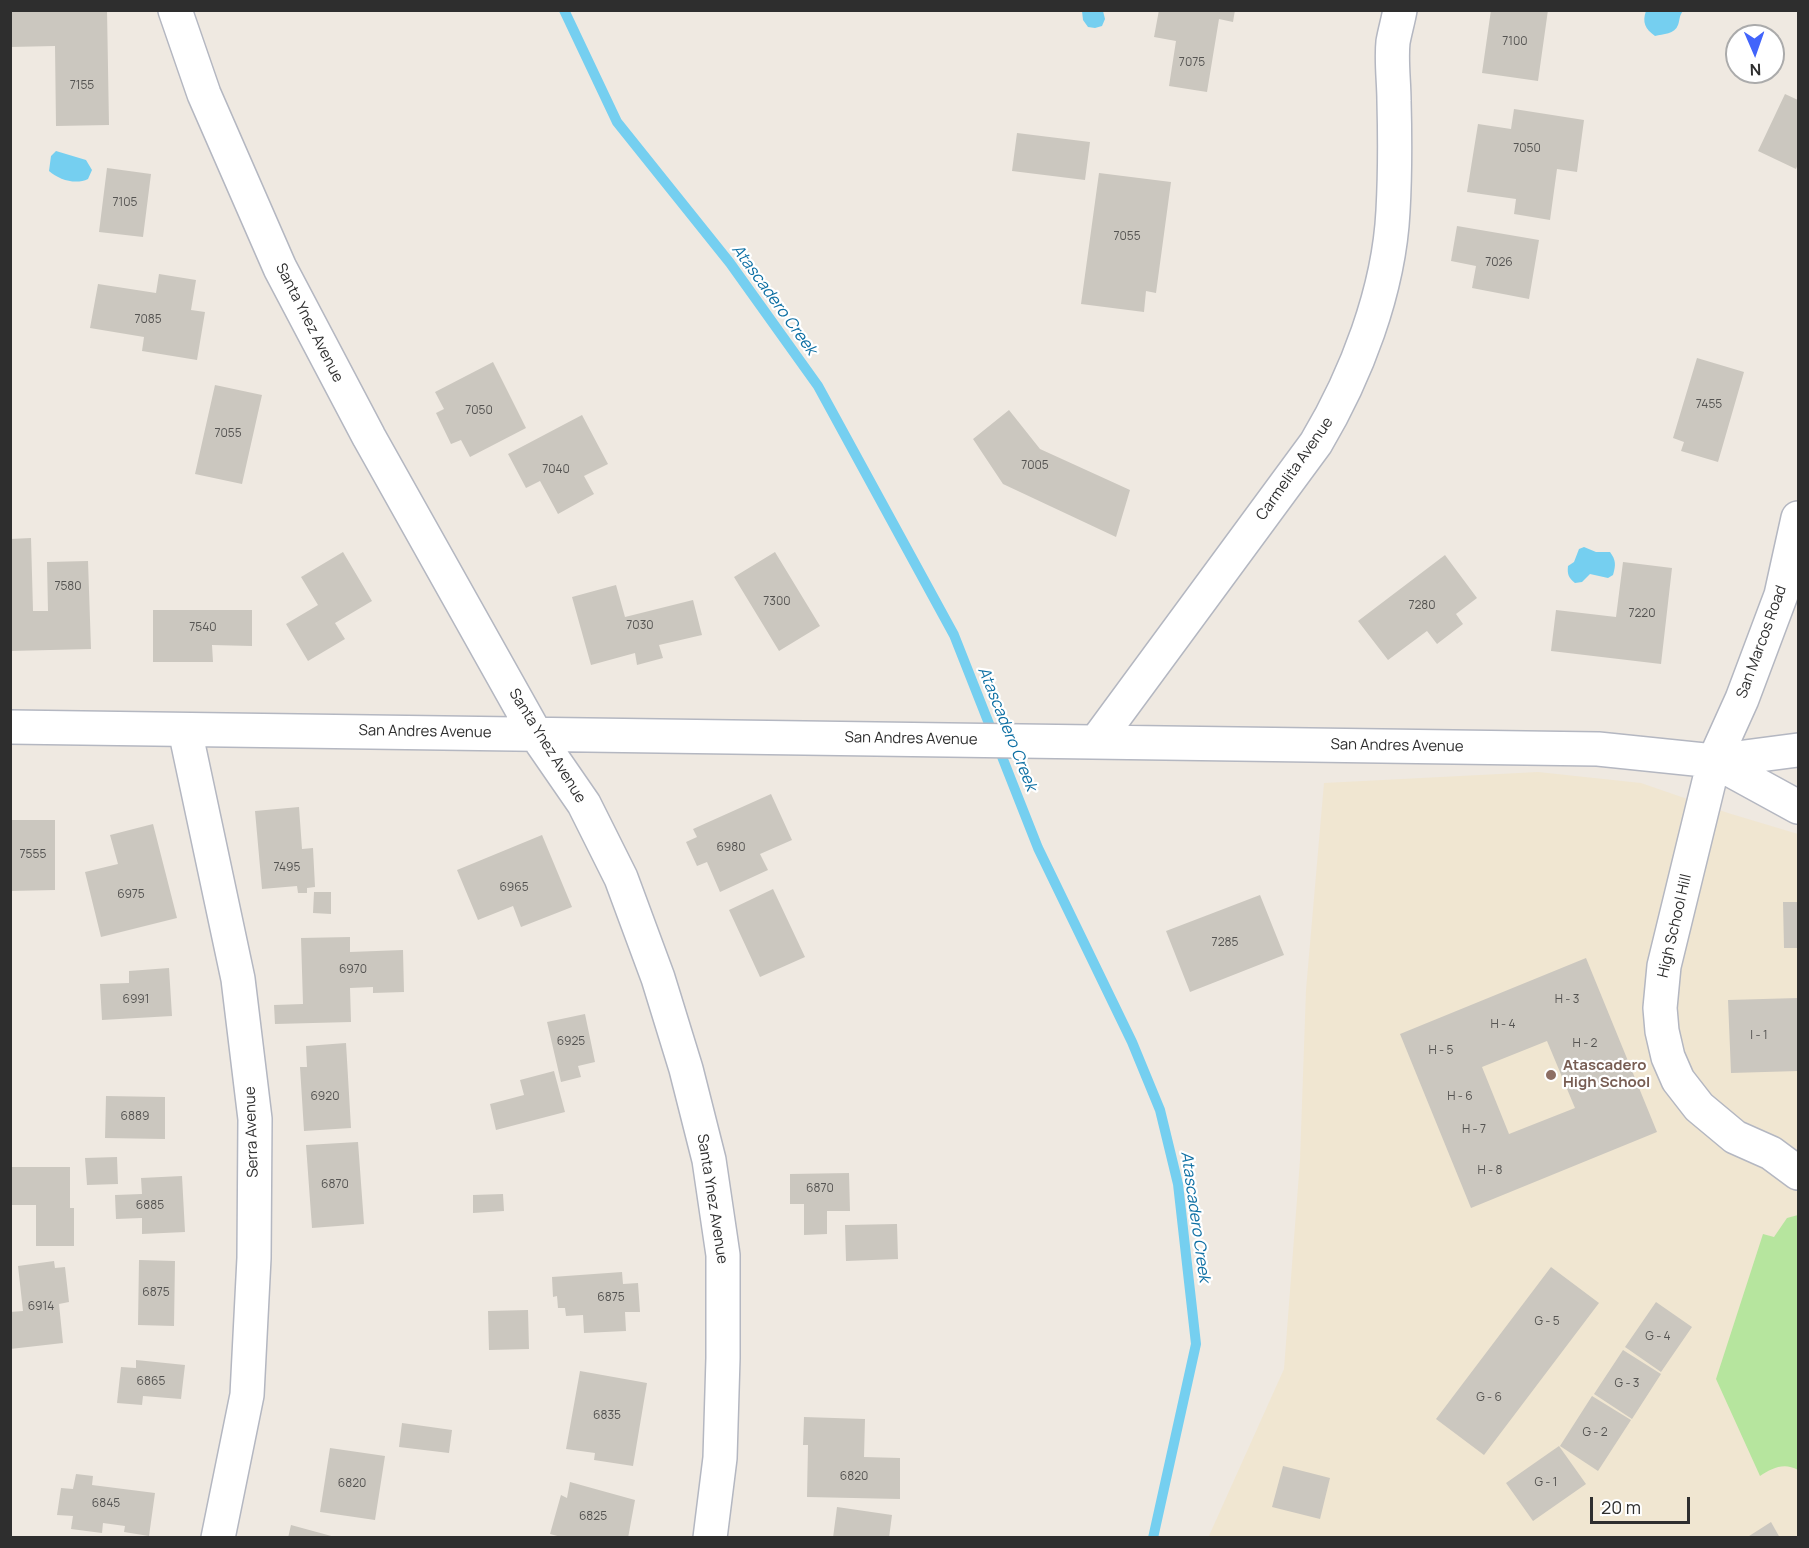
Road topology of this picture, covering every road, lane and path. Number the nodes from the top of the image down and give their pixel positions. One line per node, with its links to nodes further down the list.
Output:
1 (175, 10): 6 (street, Santa Ynez Avenue)
2 (1400, 10): 7 (street, Carmelita Avenue)
3 (1798, 518): 9 (street, San Marcos Road)
4 (10, 727): 5 (street, San Andres Avenue)
5 (185, 730): 6 (street, San Andres Avenue); 12 (street, Serra Avenue)
6 (535, 733): 7 (street, San Andres Avenue); 13 (street, Santa Ynez Avenue)
7 (1096, 742): 9 (street, San Andres Avenue)
8 (1798, 750): 9 (street)
9 (1714, 761): 10 (street, San Andres Avenue); 11 (street, High School Hill)
10 (1798, 807)
11 (1798, 1173)
12 (218, 1538)
13 (710, 1538)

